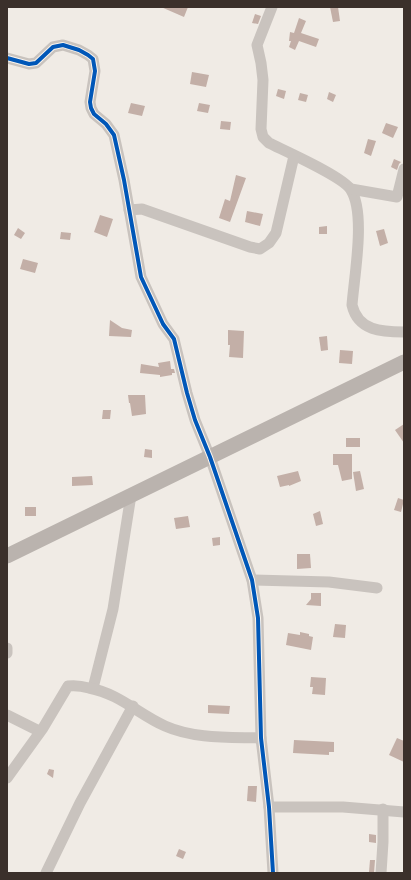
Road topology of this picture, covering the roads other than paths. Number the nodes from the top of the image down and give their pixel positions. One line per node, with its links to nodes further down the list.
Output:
1 (272, 7): 3 (street)
2 (7, 58): 6 (street)
3 (294, 156): 5 (street); 6 (street)
4 (404, 169): 5 (street)
5 (351, 189): 7 (street)
6 (129, 210): 9 (street)
7 (404, 332)
8 (404, 362): 9 (street)
9 (210, 457): 10 (street); 12 (street)
10 (131, 495): 11 (street); 16 (street)
11 (7, 556)
12 (252, 580): 13 (street); 20 (street)
13 (376, 588)
14 (7, 648): 15 (street)
15 (7, 653)
16 (93, 688): 17 (street); 19 (street)
17 (132, 706): 20 (street); 25 (street)
18 (7, 716): 19 (street)
19 (40, 731): 21 (street)
20 (261, 738): 22 (street)
21 (7, 778)
22 (269, 807): 23 (street); 26 (street)
23 (383, 809): 24 (street); 27 (street)
24 (404, 812)
25 (46, 873)
26 (273, 873)
27 (381, 873)

